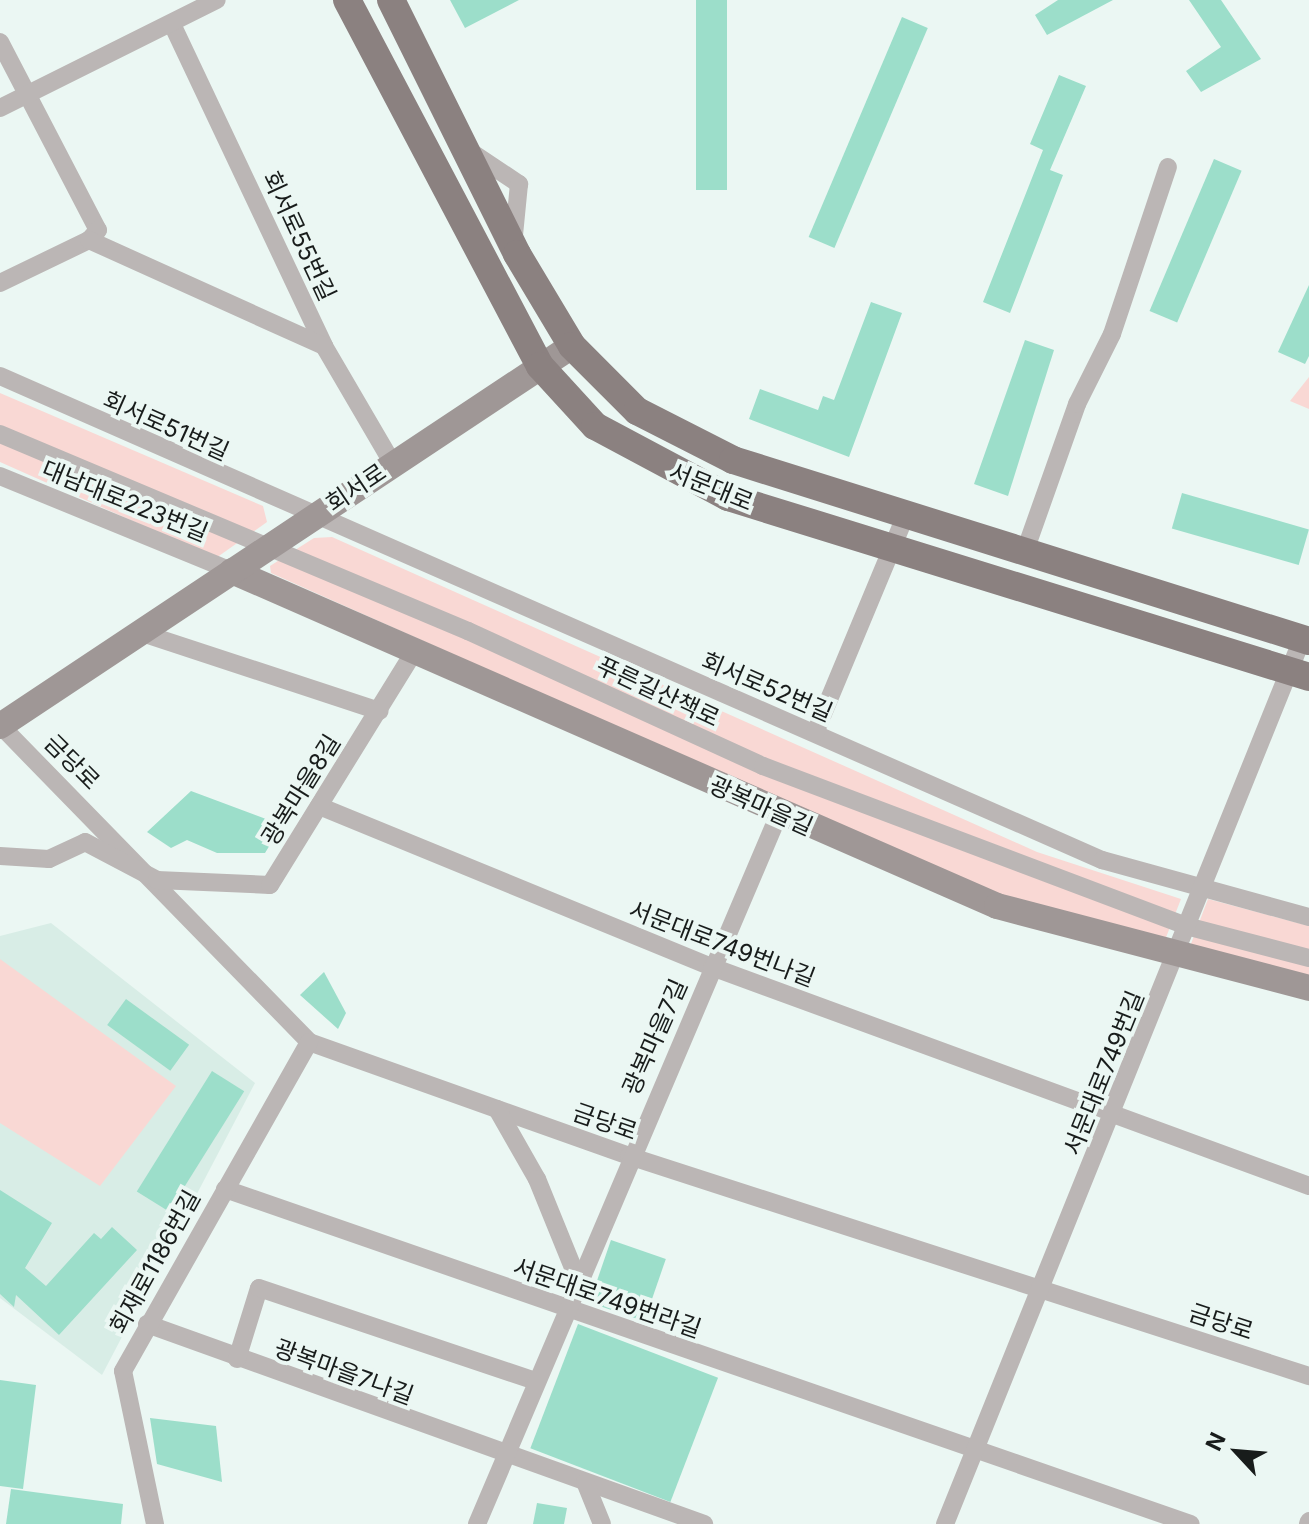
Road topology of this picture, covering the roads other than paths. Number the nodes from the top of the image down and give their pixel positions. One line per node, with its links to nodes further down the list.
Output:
1 (217, 0): 4 (street)
2 (347, 0): 13 (main road, 서문대로)
3 (391, 0): 12 (main road, 서문대로)
4 (172, 24): 6 (street); 11 (street, 회서로55번길)
5 (0, 42): 6 (street)
6 (26, 95): 7 (street); 9 (street)
7 (0, 108)
8 (1168, 167): 22 (street)
9 (89, 240): 10 (street); 11 (street)
10 (0, 283)
11 (324, 346): 16 (street, 회서로55번길)
12 (572, 346): 13 (street, 회서로); 18 (main road, 서문대로)
13 (540, 366): 16 (street, 회서로); 20 (main road, 서문대로)
14 (0, 376): 19 (street, 회서로51번길)
15 (0, 434): 21 (street, 푸른길산책로)
16 (393, 464): 19 (street, 회서로)
17 (0, 476): 23 (street, 대남대로223번길)
18 (906, 514): 20 (street); 22 (main road, 서문대로)
19 (316, 516): 21 (street, 회서로); 30 (street, 회서로52번길)
20 (892, 549): 27 (main road, 서문대로); 30 (street)
21 (260, 550): 23 (street, 회서로); 37 (street, 푸른길산책로)
22 (1025, 551): 25 (main road, 서문대로)
23 (232, 571): 24 (street, 회서로); 26 (street, 광복마을길)
24 (142, 633): 28 (street, 광복마을8길); 29 (street, 회서로)
25 (1306, 640): 27 (street, 서문대로749번길)
26 (416, 649): 28 (street, 광복마을8길); 32 (street, 광복마을길)
27 (1299, 674): 35 (street, 서문대로749번길)
28 (379, 711): 31 (street, 광복마을8길)
29 (0, 726): 34 (street, 금당로)
30 (815, 733): 35 (street, 회서로52번길)
31 (319, 806): 34 (street, 광복마을8길); 40 (street, 서문대로749번나길)
32 (779, 814): 38 (street, 광복마을길); 40 (street, 광복마을7길)
33 (0, 856): 34 (street)
34 (157, 880): 42 (street, 금당로)
35 (1204, 891): 36 (street, 회서로52번길); 37 (street, 서문대로749번길)
36 (1309, 917)
37 (1190, 927): 38 (street, 서문대로749번길); 39 (street, 푸른길산책로)
38 (1179, 953): 41 (street, 광복마을길); 44 (street, 서문대로749번길)
39 (1309, 958)
40 (712, 967): 44 (street, 서문대로749번나길); 45 (street, 광복마을7길)
41 (1309, 988)
42 (309, 1042): 43 (street, 금당로); 47 (street, 회재로1186번길)
43 (497, 1109): 45 (street, 금당로); 48 (street)
44 (1111, 1118): 46 (street, 서문대로749번나길); 49 (street, 서문대로749번길)
45 (629, 1156): 48 (street, 광복마을7길); 49 (street, 금당로)
46 (1309, 1186)
47 (225, 1189): 50 (street, 서문대로749번라길); 51 (street, 회재로1186번길)
48 (578, 1280): 50 (street, 광복마을7길)
49 (1041, 1288): 53 (street, 금당로); 55 (street, 서문대로749번길)
50 (566, 1310): 54 (street, 광복마을7길); 55 (street, 서문대로749번라길)
51 (147, 1324): 52 (street); 58 (street, 회재로1186번길)
52 (237, 1359): 54 (street, 광복마을7나길); 56 (street, 광복마을7나길)
53 (1309, 1376)
54 (535, 1381): 56 (street, 광복마을7길)
55 (976, 1448): 62 (street, 서문대로749번길); 63 (street, 서문대로749번라길)
56 (505, 1454): 57 (street, 광복마을7나길); 59 (street, 광복마을7길)
57 (585, 1482): 60 (street); 61 (street, 광복마을7나길)
58 (155, 1524)
59 (477, 1524)
60 (602, 1524)
61 (704, 1524)
62 (945, 1524)
63 (1191, 1524)

